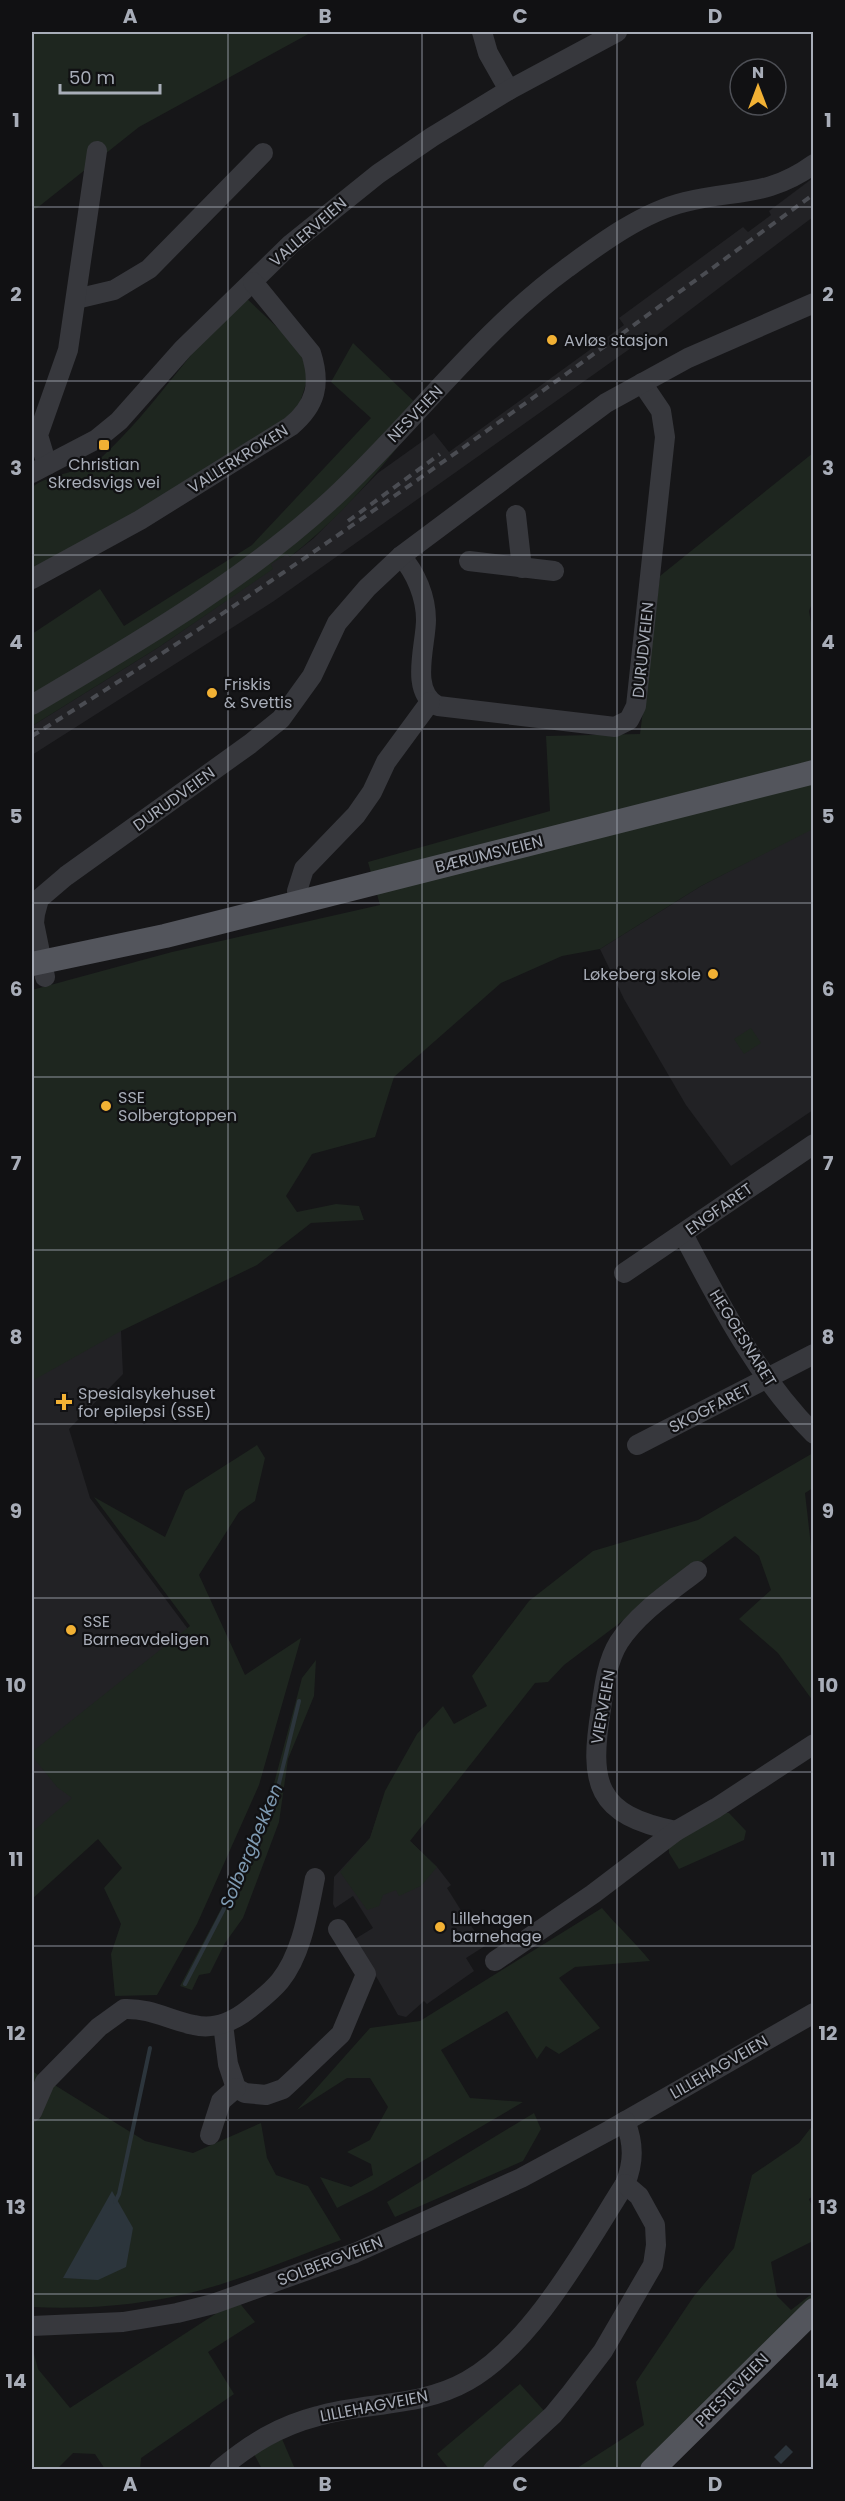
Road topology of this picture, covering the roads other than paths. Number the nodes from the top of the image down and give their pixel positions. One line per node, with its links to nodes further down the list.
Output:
1 (482, 32): 3 (street)
2 (617, 32): 3 (street, VALLERVEIEN)
3 (509, 90): 7 (street, VALLERVEIEN)
4 (96, 151): 8 (street)
5 (263, 153): 8 (street)
6 (813, 164): 19 (street, NESVEIEN)
7 (252, 282): 11 (street, VALLERVEIEN); 17 (street, VALLERKROKEN)
8 (76, 299): 11 (street)
9 (813, 303): 10 (street, DURUDVEIEN)
10 (642, 383): 13 (street, DURUDVEIEN); 18 (street, DURUDVEIEN)
11 (39, 469)
12 (516, 515): 15 (street)
13 (401, 556): 18 (street); 22 (street, DURUDVEIEN)
14 (469, 561): 15 (street)
15 (522, 568): 16 (street)
16 (554, 571)
17 (32, 579)
18 (430, 702): 21 (street)
19 (32, 705)
20 (813, 772): 23 (main road, BÆRUMSVEIEN)
21 (297, 891)
22 (33, 922): 23 (street, DURUDVEIEN)
23 (37, 971)
24 (813, 1144): 25 (street, ENGFARET)
25 (683, 1234): 26 (street, ENGFARET); 28 (street, HEGGESNARET)
26 (624, 1273)
27 (813, 1354): 28 (street, SKOGFARET)
28 (767, 1379): 29 (street, HEGGESNARET); 30 (street, SKOGFARET)
29 (813, 1434)
30 (637, 1445)
31 (697, 1571): 33 (street, VIERVEIEN)
32 (813, 1744): 33 (street)
33 (676, 1831): 36 (street)
34 (315, 1878): 38 (street)
35 (338, 1929): 40 (street)
36 (495, 1961)
37 (813, 2013): 42 (street, LILLEHAGVEIEN)
38 (223, 2024): 39 (street); 40 (street)
39 (38, 2078): 41 (street)
40 (236, 2088): 43 (street)
41 (32, 2112)
42 (618, 2126): 44 (street, LILLEHAGVEIEN); 46 (street, SOLBERGVEIEN)
43 (210, 2135)
44 (625, 2184): 47 (street, LILLEHAGVEIEN); 48 (street)
45 (813, 2310): 49 (main road, PRESTEVEIEN)
46 (32, 2326)
47 (219, 2469)
48 (493, 2469)
49 (652, 2469)

